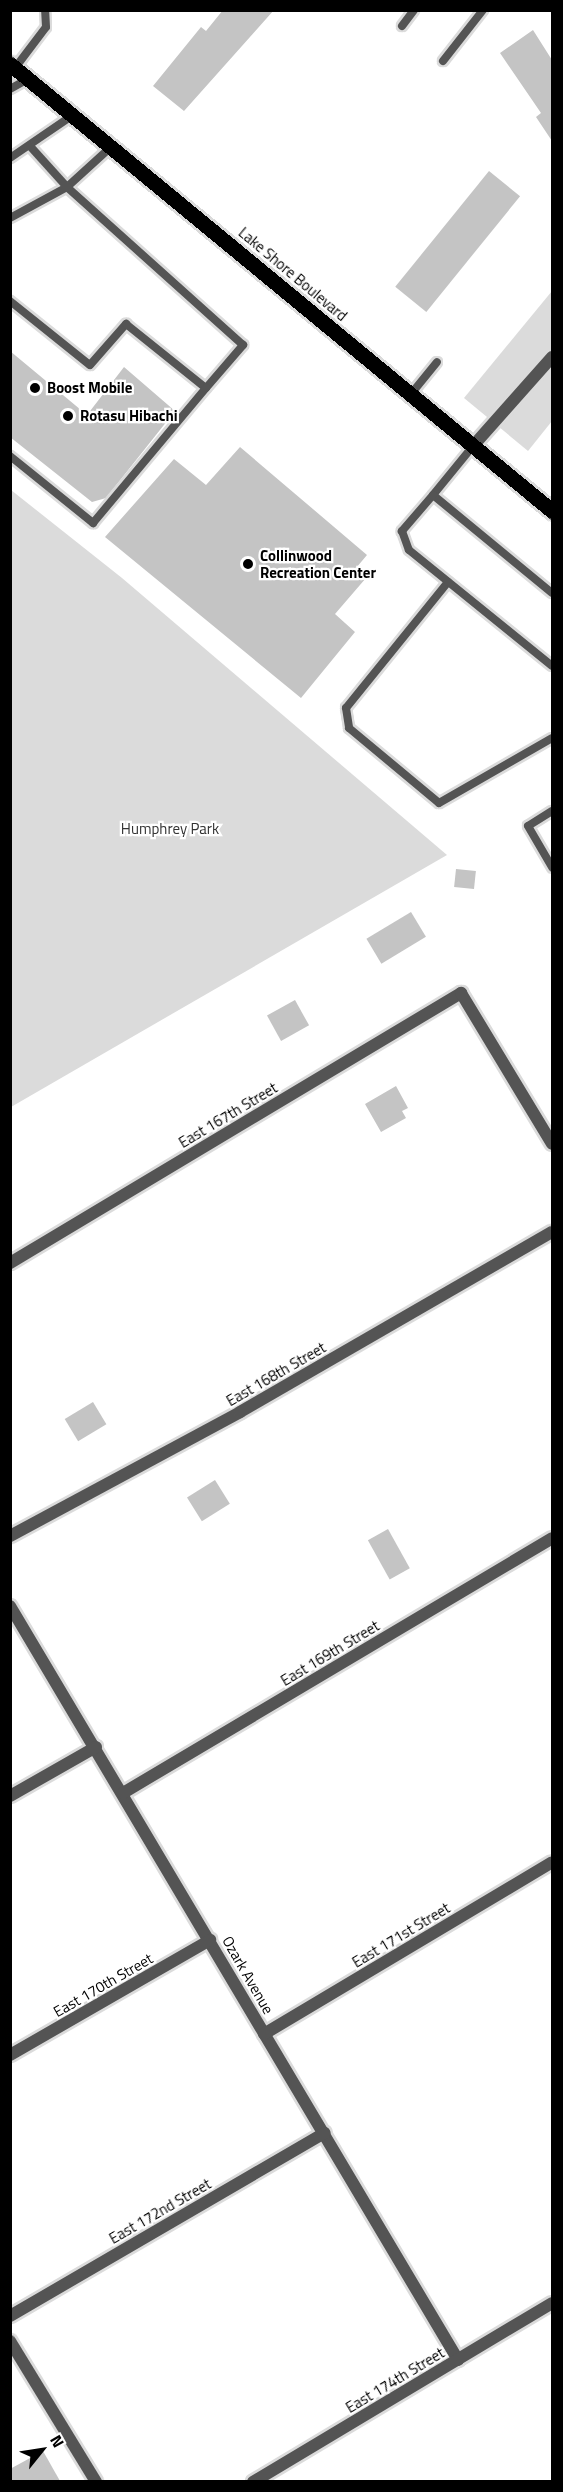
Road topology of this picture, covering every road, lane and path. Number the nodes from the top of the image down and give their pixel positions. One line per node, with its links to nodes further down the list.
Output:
1 (45, 10): 6 (lane)
2 (414, 10): 4 (lane)
3 (483, 10): 5 (lane)
4 (402, 26)
5 (443, 60)
6 (13, 66): 7 (main road, Lake Shore Boulevard)
7 (28, 79): 8 (lane); 9 (main road, Lake Shore Boulevard)
8 (10, 89)
9 (73, 116): 10 (lane); 11 (main road, Lake Shore Boulevard)
10 (30, 146): 12 (lane); 13 (lane)
11 (111, 147): 13 (lane); 19 (main road, Lake Shore Boulevard)
12 (10, 158)
13 (67, 187): 14 (lane); 18 (lane)
14 (10, 218)
15 (10, 301): 18 (lane)
16 (552, 357): 20 (street)
17 (437, 362): 19 (lane)
18 (207, 388): 21 (lane)
19 (411, 394): 20 (main road, Lake Shore Boulevard)
20 (473, 446): 22 (lane); 23 (main road, Lake Shore Boulevard)
21 (10, 456)
22 (433, 495): 24 (lane); 25 (lane)
23 (552, 511)
24 (448, 582): 26 (lane); 27 (lane)
25 (552, 593)
26 (552, 666)
27 (552, 738)
28 (552, 811): 29 (lane)
29 (552, 867)
30 (552, 1144): 32 (street, East 167th Street)
31 (552, 1232): 33 (street, East 168th Street)
32 (10, 1263)
33 (10, 1536)
34 (552, 1538): 37 (street, East 169th Street)
35 (10, 1606): 36 (street, Ozark Avenue)
36 (96, 1747): 37 (street, Ozark Avenue); 38 (street)
37 (123, 1793): 40 (street, Ozark Avenue)
38 (10, 1796)
39 (552, 1863): 41 (street, East 171st Street)
40 (210, 1940): 41 (street, Ozark Avenue); 42 (street, East 170th Street)
41 (264, 2034): 43 (street, Ozark Avenue)
42 (10, 2055)
43 (325, 2133): 45 (street, East 172nd Street); 47 (street, Ozark Avenue)
44 (552, 2303): 47 (street, East 174th Street)
45 (10, 2316)
46 (10, 2341): 48 (street)
47 (458, 2360): 49 (street, East 174th Street)
48 (96, 2481)
49 (253, 2481)

